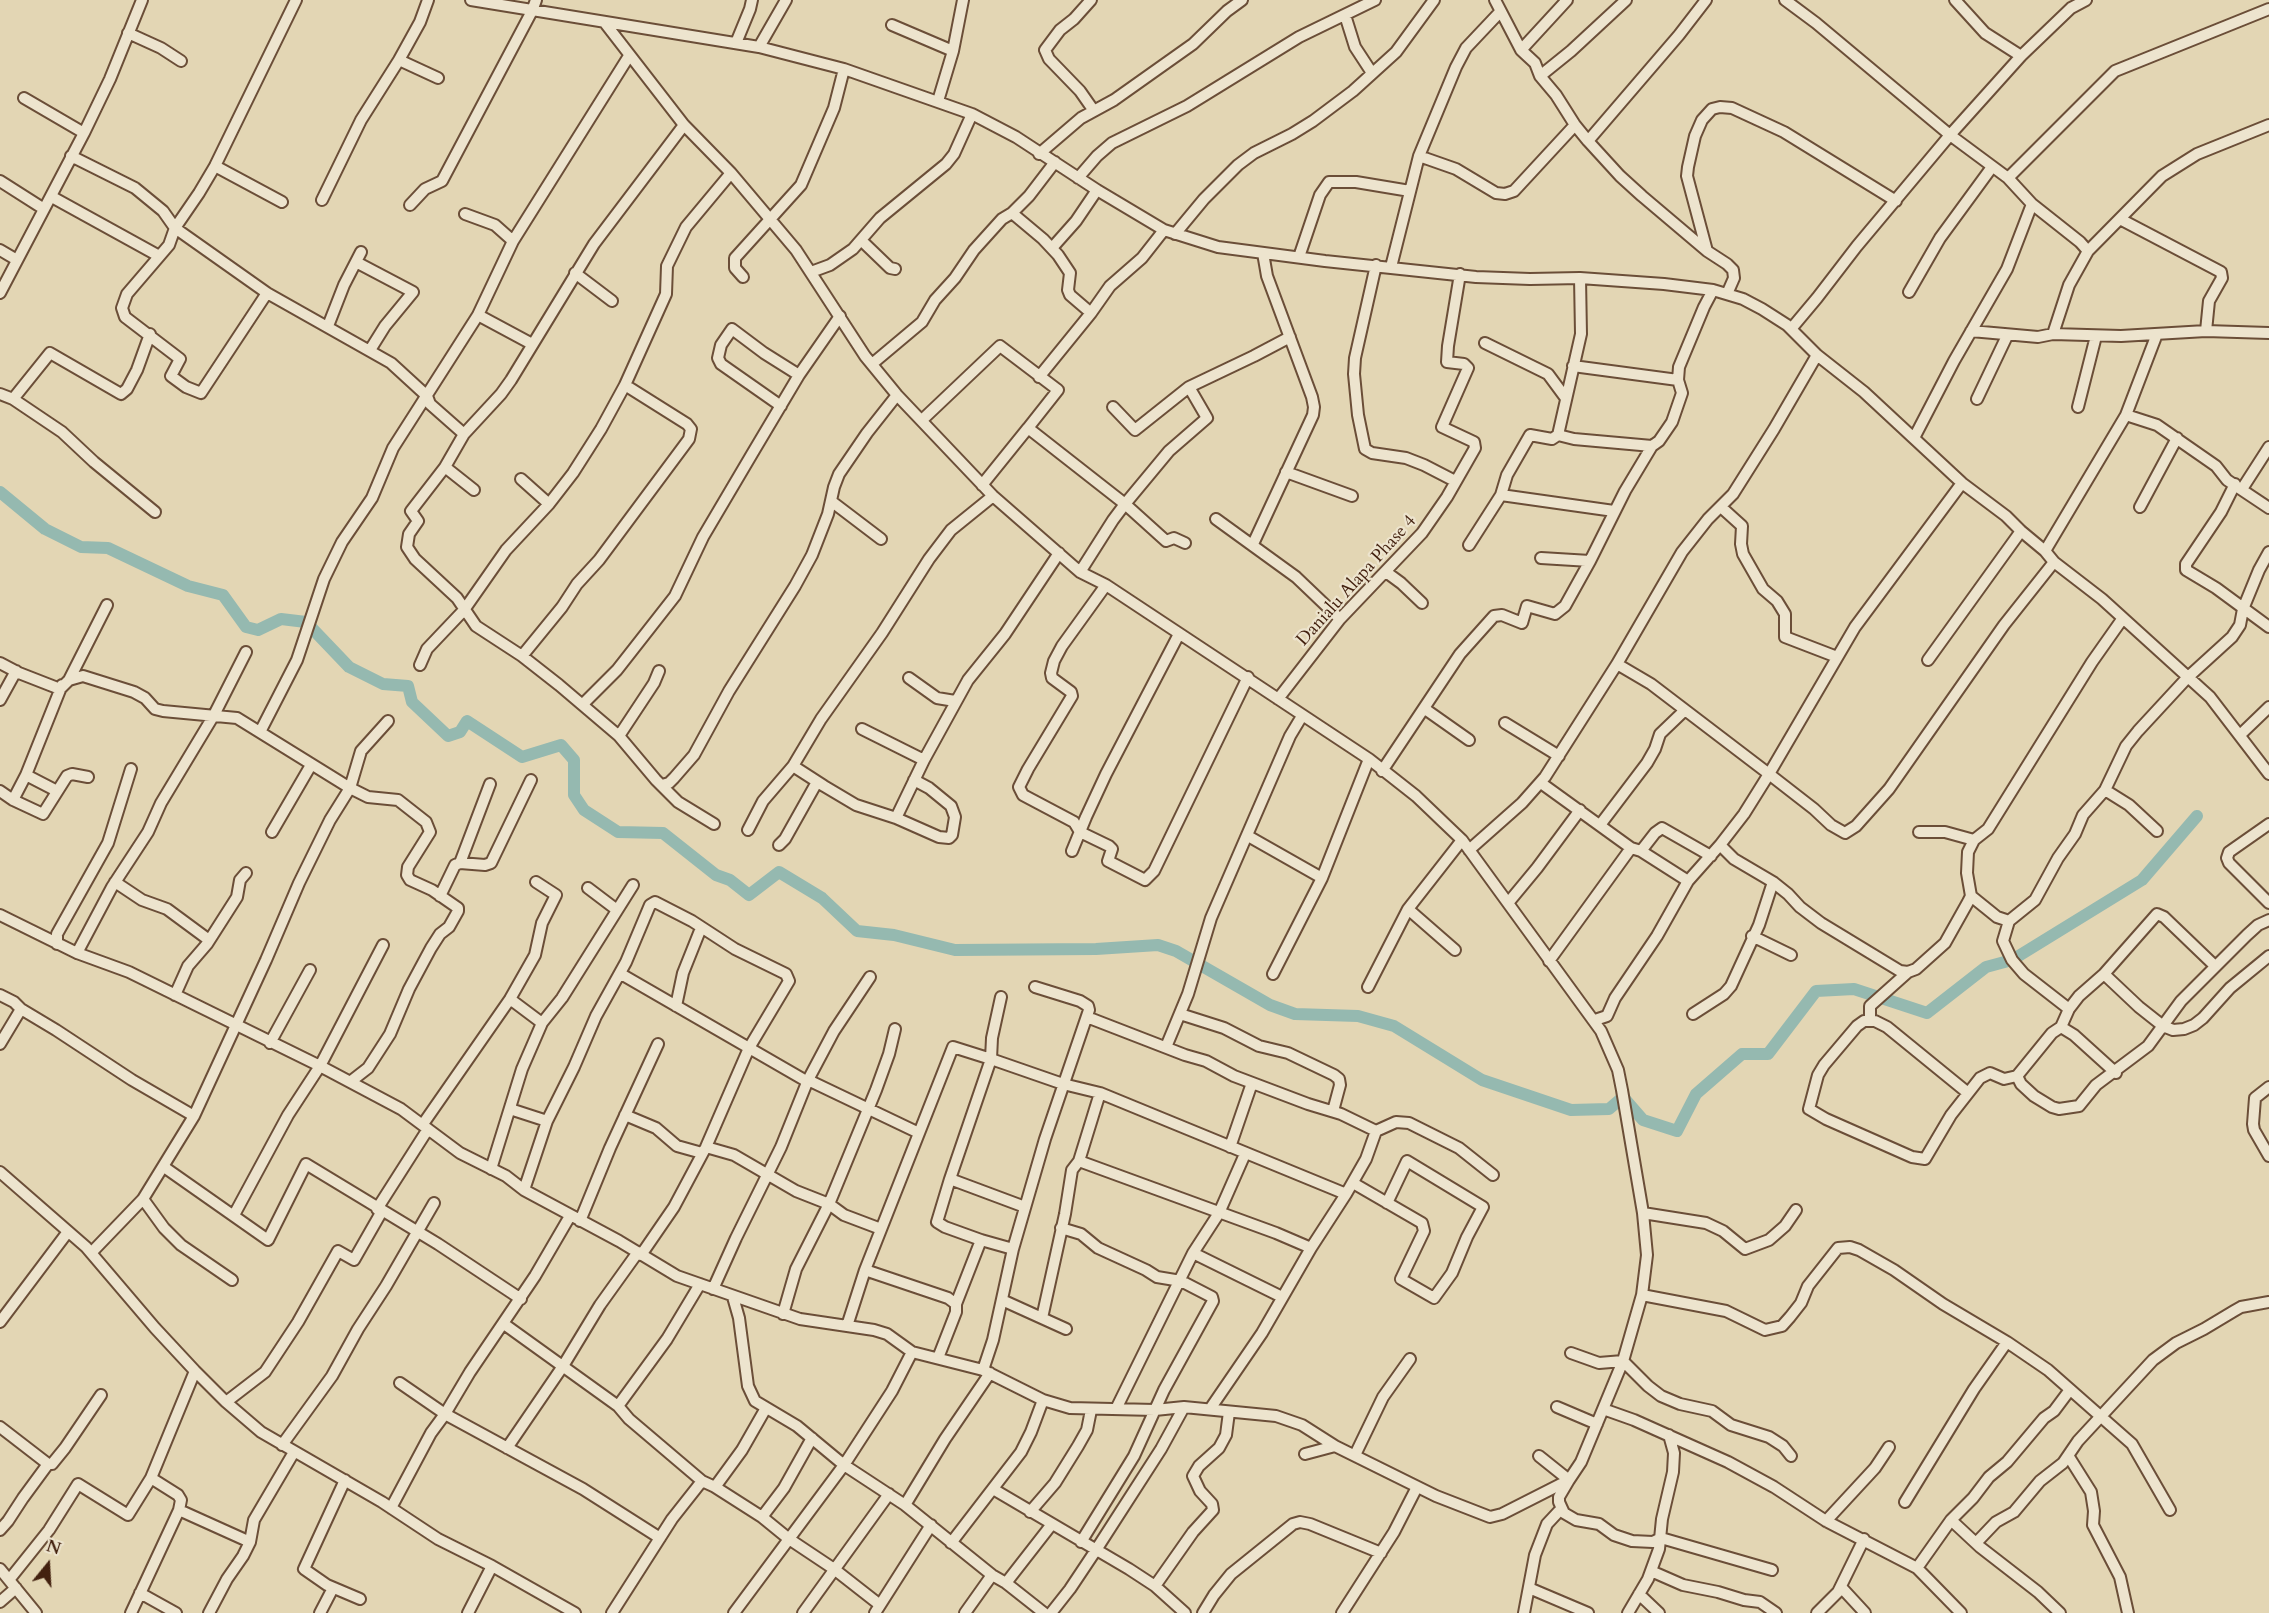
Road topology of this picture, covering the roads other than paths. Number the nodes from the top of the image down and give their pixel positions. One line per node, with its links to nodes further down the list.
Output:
1 (142, 0): 25 (street)
2 (296, 0): 52 (street)
3 (428, 0): 32 (street)
4 (471, 0): 19 (street)
5 (752, 0): 26 (street)
6 (786, 0): 27 (street)
7 (963, 0): 29 (street)
8 (1091, 0): 40 (street)
9 (1242, 0): 40 (street)
10 (1375, 0): 22 (street)
11 (1434, 0): 35 (street)
12 (1495, 0): 21 (street)
13 (1567, 0): 28 (street)
14 (1626, 0): 36 (street)
15 (1706, 0): 47 (street)
16 (1785, 0): 46 (street)
17 (1955, 0): 31 (street)
18 (2086, 0): 31 (street)
19 (534, 6): 23 (street); 65 (street)
20 (2269, 9): 55 (street)
21 (1500, 12): 28 (street); 50 (street)
22 (1345, 15): 35 (street); 56 (street)
23 (605, 23): 26 (street); 30 (street)
24 (892, 25): 29 (street)
25 (128, 33): 33 (street); 45 (street)
26 (736, 43): 27 (street)
27 (759, 47): 34 (street)
28 (1521, 50): 36 (street)
29 (953, 51): 39 (street)
30 (629, 56): 42 (street); 73 (street)
31 (2021, 56): 46 (street)
32 (399, 60): 37 (street); 61 (street)
33 (180, 61)
34 (844, 69): 39 (street); 69 (street)
35 (1372, 73): 72 (street)
36 (1540, 76): 43 (street)
37 (438, 78)
38 (24, 98): 45 (street)
39 (938, 101): 41 (street)
40 (1094, 111): 48 (street)
41 (972, 114): 48 (street); 74 (street)
42 (684, 125): 54 (street); 87 (street)
43 (1575, 125): 47 (street); 50 (street)
44 (2269, 125): 70 (street)
45 (84, 133): 49 (street)
46 (1950, 135): 53 (street); 62 (street)
47 (1588, 141): 77 (street)
48 (1039, 154): 51 (street)
49 (71, 156): 60 (street); 71 (street)
50 (1419, 156): 59 (street)
51 (1055, 162): 56 (street); 67 (street)
52 (214, 166): 63 (street); 71 (street)
53 (1992, 167): 55 (street); 92 (street)
54 (731, 173): 69 (street); 120 (street)
55 (2008, 177): 64 (street)
56 (1078, 178): 58 (street)
57 (0, 181): 66 (street)
58 (1097, 190): 72 (street); 75 (street)
59 (1410, 190): 81 (street); 84 (street)
60 (52, 197): 66 (street); 80 (street)
61 (322, 200)
62 (1896, 201): 77 (street); 101 (street)
63 (282, 202)
64 (2032, 204): 78 (street); 102 (street)
65 (410, 206)
66 (44, 209): 82 (street)
67 (1012, 213): 75 (street); 115 (street)
68 (465, 214): 73 (street)
69 (770, 217): 86 (street); 89 (street)
70 (2120, 219): 78 (street); 103 (street)
71 (175, 228): 80 (street); 94 (street)
72 (1170, 232): 79 (street); 97 (street)
73 (513, 241): 98 (street)
74 (862, 241): 85 (street); 86 (street)
75 (1052, 248): 97 (street)
76 (0, 250): 82 (street)
77 (1707, 251): 95 (street)
78 (2088, 251): 106 (street)
79 (1263, 254): 81 (street); 110 (street)
80 (159, 256): 105 (street)
81 (1299, 257): 83 (street)
82 (17, 260): 93 (street)
83 (1376, 266): 84 (street); 143 (street)
84 (1391, 267): 88 (street)
85 (895, 269)
86 (811, 272): 99 (street)
87 (575, 273): 96 (street); 112 (street)
88 (1460, 274): 90 (street); 143 (street, Danialu Alapa Phase 4)
89 (743, 277)
90 (1580, 278): 91 (street); 116 (street)
91 (1713, 290): 95 (street); 119 (street)
92 (1909, 292)
93 (0, 293)
94 (267, 293): 100 (street); 105 (street)
95 (1727, 294): 101 (street)
96 (612, 301)
97 (1090, 313): 118 (street)
98 (478, 315): 112 (street); 124 (street)
99 (840, 316): 115 (street); 117 (street)
100 (328, 326): 113 (street); 113 (street)
101 (1791, 329): 114 (street)
102 (1971, 331): 108 (street); 136 (street)
103 (2206, 331): 104 (street); 107 (street)
104 (2269, 333)
105 (150, 334): 126 (street)
106 (2054, 334): 108 (street); 109 (street)
107 (2157, 334): 109 (street); 131 (street)
108 (2007, 336): 127 (street)
109 (2096, 336): 130 (street)
110 (1290, 337): 121 (street); 141 (street)
111 (1485, 343): 125 (street)
112 (532, 344): 134 (street)
113 (370, 350): 124 (street)
114 (1817, 355): 136 (street); 154 (street)
115 (872, 364): 123 (street)
116 (1573, 366): 119 (street); 125 (street)
117 (799, 375): 128 (street); 128 (street)
118 (1039, 377): 132 (street); 133 (street)
119 (1677, 380): 138 (street)
120 (625, 385): 152 (street); 183 (street)
121 (1189, 387): 129 (street); 153 (street)
122 (0, 393): 126 (street)
123 (897, 395): 132 (street); 151 (street)
124 (427, 396): 134 (street); 207 (street)
125 (1565, 397): 135 (street)
126 (13, 399): 158 (street)
127 (1977, 399)
128 (781, 406): 198 (street)
129 (1113, 407)
130 (2078, 407)
131 (2126, 415): 137 (street); 165 (street)
132 (922, 420): 145 (street)
133 (1028, 428): 145 (street); 153 (street)
134 (464, 434): 140 (street)
135 (1558, 435): 138 (street); 148 (street)
136 (1914, 438): 144 (street)
137 (2177, 438): 146 (street); 155 (street)
138 (1652, 446): 157 (street)
139 (2269, 447): 146 (street)
140 (445, 467): 147 (street); 177 (street)
141 (1286, 472): 150 (street); 163 (street)
142 (521, 479): 152 (street)
143 (1455, 481): 172 (street, Danialu Alapa Phase 4)
144 (1962, 483): 160 (street); 184 (street)
145 (982, 485): 149 (street)
146 (2238, 486): 156 (street); 176 (street)
147 (474, 490)
148 (1501, 495): 157 (street); 164 (street)
149 (993, 496): 167 (street); 215 (street)
150 (1352, 496)
151 (831, 501): 161 (street); 227 (street)
152 (549, 504): 177 (street)
153 (1125, 504): 162 (street); 171 (street)
154 (1721, 507): 184 (street); 187 (street)
155 (2139, 507)
156 (2269, 508)
157 (1614, 511): 169 (street)
158 (155, 512)
159 (1216, 519): 163 (street)
160 (2021, 531): 165 (street); 185 (street)
161 (881, 539)
162 (1185, 543)
163 (1253, 544): 179 (street)
164 (1469, 545)
165 (2045, 551): 170 (street)
166 (2269, 552): 176 (street)
167 (1059, 553): 171 (street); 197 (street)
168 (1541, 558): 169 (street)
169 (1590, 561): 200 (street)
170 (2054, 562): 178 (street); 218 (street)
171 (1080, 572): 173 (street)
172 (1386, 572): 174 (street); 179 (street, Danialu Alapa Phase 4)
173 (1106, 585): 181 (street); 241 (street)
174 (1422, 603)
175 (107, 605): 194 (street)
176 (2243, 609): 180 (street); 193 (street)
177 (464, 610): 183 (street); 188 (street)
178 (2123, 618): 193 (street); 245 (street)
179 (1341, 619): 195 (street, Danialu Alapa Phase 4)
180 (2269, 627)
181 (1179, 634): 191 (street); 241 (street)
182 (246, 652): 202 (street)
183 (522, 656): 198 (street)
184 (1837, 657): 218 (street)
185 (1928, 660)
186 (0, 663): 190 (street)
187 (1617, 664): 201 (street); 211 (street)
188 (420, 665)
189 (659, 671): 209 (street)
190 (16, 672): 194 (street); 196 (street)
191 (1248, 677): 195 (street); 241 (street)
192 (909, 678): 197 (street)
193 (2187, 678): 208 (street); 229 (street)
194 (65, 682): 202 (street); 220 (street)
195 (1278, 699): 203 (street)
196 (0, 700)
197 (956, 701): 213 (street)
198 (583, 704): 209 (street)
199 (2269, 706): 208 (street)
200 (1425, 709): 210 (street); 217 (street)
201 (1685, 710): 218 (street); 237 (street)
202 (214, 715): 207 (street); 255 (street)
203 (1302, 716): 212 (street); 243 (street)
204 (388, 721): 228 (street)
205 (1505, 723): 211 (street)
206 (862, 729): 213 (street)
207 (260, 732): 214 (street)
208 (2240, 735): 219 (street)
209 (619, 736): 227 (street)
210 (1469, 740)
211 (1559, 756): 225 (street)
212 (1369, 759): 217 (street); 254 (street)
213 (924, 760): 223 (street)
214 (311, 765): 228 (street); 240 (street)
215 (793, 766): 224 (street); 238 (street)
216 (131, 769): 273 (street)
217 (1382, 771): 244 (street)
218 (1769, 774): 247 (street)
219 (2269, 774)
220 (26, 775): 231 (street); 232 (street)
221 (88, 777): 231 (street)
222 (531, 780): 252 (street)
223 (914, 780): 234 (street); 234 (street)
224 (817, 782): 234 (street); 246 (street)
225 (1541, 783): 233 (street); 249 (street)
226 (490, 784): 252 (street)
227 (663, 785): 235 (street)
228 (350, 788): 261 (street); 304 (street)
229 (2106, 790): 239 (street); 269 (street)
230 (0, 791): 232 (street)
231 (57, 791): 232 (street)
232 (13, 800)
233 (1580, 810): 237 (street); 263 (street)
234 (896, 818)
235 (714, 824)
236 (2269, 824): 264 (street)
237 (1600, 825): 248 (street)
238 (748, 830)
239 (2157, 831)
240 (272, 832)
241 (1080, 832): 250 (street)
242 (1919, 832): 245 (street)
243 (1248, 836): 254 (street); 298 (street)
244 (1462, 840): 249 (street); 265 (street)
245 (1974, 840): 262 (street)
246 (780, 845)
247 (1720, 845): 251 (street); 258 (street)
248 (1636, 849): 251 (street); 257 (street); 279 (street)
249 (1469, 850): 263 (street)
250 (1072, 851)
251 (1711, 856): 257 (street)
252 (460, 863): 261 (street)
253 (246, 873): 272 (street)
254 (1322, 878): 284 (street)
255 (116, 882): 272 (street); 276 (street)
256 (536, 882): 294 (street)
257 (1688, 882): 301 (street)
258 (1773, 882): 271 (street); 282 (street)
259 (633, 885): 266 (street)
260 (588, 888): 266 (street)
261 (440, 896): 318 (street)
262 (1971, 896): 269 (street); 282 (street)
263 (1508, 903): 279 (street)
264 (2269, 903)
265 (1408, 909): 275 (street); 288 (street)
266 (617, 910): 303 (street)
267 (0, 915): 273 (street)
268 (2269, 920): 280 (street)
269 (2009, 921): 297 (street)
270 (700, 928): 283 (street); 289 (street); 312 (street)
271 (1752, 936): 277 (street); 299 (street)
272 (209, 940): 290 (street)
273 (57, 944): 276 (street)
274 (383, 945): 314 (street)
275 (1455, 950)
276 (77, 953): 290 (street)
277 (1791, 955)
278 (2269, 956): 305 (street)
279 (1549, 961): 301 (street)
280 (2215, 966): 285 (street); 305 (street)
281 (310, 970): 308 (street)
282 (1908, 972): 302 (street)
283 (621, 974): 293 (street); 329 (street)
284 (1273, 974)
285 (2104, 974): 297 (street); 305 (street)
286 (870, 977): 317 (street)
287 (1035, 987): 300 (street)
288 (1368, 987)
289 (679, 988): 293 (street); 295 (street)
290 (175, 994): 304 (street)
291 (0, 995): 296 (street)
292 (1001, 997): 313 (street)
293 (663, 998): 295 (street)
294 (510, 999): 303 (street); 330 (street)
295 (676, 1005): 312 (street)
296 (21, 1009): 309 (street); 328 (street)
297 (2069, 1009): 306 (street)
298 (1180, 1014): 311 (street); 326 (street)
299 (1693, 1014)
300 (1087, 1019): 311 (street); 320 (street)
301 (1595, 1020): 355 (street)
302 (1870, 1020): 322 (street); 322 (street)
303 (542, 1023): 325 (street)
304 (236, 1026): 308 (street); 328 (street)
305 (2163, 1026): 315 (street)
306 (2061, 1027): 315 (street); 316 (street)
307 (895, 1029): 324 (street)
308 (270, 1043): 314 (street)
309 (0, 1044)
310 (658, 1044): 327 (street)
311 (1166, 1047): 319 (street)
312 (749, 1048): 317 (street); 334 (street)
313 (991, 1059): 320 (street); 332 (street); 343 (street)
314 (320, 1066): 318 (street); 356 (street)
315 (2116, 1073): 316 (street)
316 (2017, 1076): 322 (street)
317 (808, 1081): 324 (street); 341 (street)
318 (350, 1082): 330 (street)
319 (1252, 1083): 326 (street); 333 (street)
320 (1063, 1084): 323 (street); 351 (street)
321 (2269, 1087): 336 (street)
322 (1968, 1093)
323 (1100, 1094): 333 (street); 337 (street)
324 (868, 1108): 332 (street); 350 (street)
325 (510, 1109): 329 (street); 339 (street)
326 (1333, 1111): 331 (street)
327 (625, 1115): 334 (street); 357 (street)
328 (194, 1116): 338 (street)
329 (548, 1121): 345 (street)
330 (425, 1126): 339 (street); 352 (street)
331 (1376, 1131): 342 (street); 344 (street)
332 (919, 1134): 359 (street)
333 (1230, 1147): 335 (street)
334 (704, 1150): 341 (street); 367 (street)
335 (1245, 1154): 346 (street); 354 (street)
336 (2269, 1156)
337 (1079, 1161): 354 (street); 358 (street)
338 (164, 1167): 348 (street); 356 (street)
339 (491, 1169): 345 (street)
340 (0, 1172): 360 (street)
341 (767, 1174): 350 (street); 372 (street)
342 (1493, 1175)
343 (950, 1179): 351 (street); 362 (street)
344 (1353, 1183): 346 (street); 347 (street)
345 (524, 1190): 357 (street)
346 (1346, 1194): 363 (street)
347 (1385, 1198): 347 (street)
348 (143, 1199): 365 (street); 369 (street)
349 (434, 1203): 361 (street)
350 (829, 1204): 359 (street); 380 (street)
351 (1025, 1208): 364 (street)
352 (380, 1210): 356 (street); 361 (street); 399 (street)
353 (1796, 1210): 355 (street)
354 (1219, 1213): 363 (street); 366 (street)
355 (1643, 1213): 373 (street)
356 (234, 1215)
357 (575, 1218): 367 (street); 376 (street)
358 (1061, 1228): 370 (street); 381 (street)
359 (881, 1229): 368 (street)
360 (67, 1233): 365 (street); 382 (street)
361 (417, 1233): 376 (street); 416 (street)
362 (981, 1240): 364 (street); 379 (street)
363 (1311, 1248): 375 (street)
364 (1013, 1249): 377 (street)
365 (91, 1253): 393 (street)
366 (1193, 1253): 370 (street); 375 (street)
367 (639, 1254): 371 (street); 392 (street)
368 (866, 1270): 379 (street); 384 (street)
369 (232, 1280)
370 (1181, 1281): 404 (street); 408 (street)
371 (700, 1284): 372 (street); 400 (street)
372 (713, 1289): 374 (street)
373 (1642, 1295): 386 (street); 391 (street)
374 (733, 1297): 380 (street); 403 (street)
375 (1282, 1297): 405 (street)
376 (520, 1299): 383 (street)
377 (1002, 1300): 381 (street); 394 (street)
378 (2269, 1302): 411 (street)
379 (956, 1304): 389 (street)
380 (783, 1314): 384 (street)
381 (1042, 1318): 385 (street)
382 (0, 1322)
383 (504, 1324): 392 (street); 410 (street)
384 (847, 1326): 387 (street)
385 (1066, 1329)
386 (2007, 1342): 396 (street); 436 (street)
387 (912, 1352): 389 (street); 427 (street)
388 (1571, 1353): 391 (street)
389 (938, 1358): 394 (street)
390 (1410, 1359): 422 (street)
391 (1623, 1361): 406 (street); 424 (street)
392 (563, 1366): 400 (street); 419 (street)
393 (195, 1371): 399 (street); 428 (street)
394 (987, 1372): 398 (street); 437 (street)
395 (400, 1383): 410 (street)
396 (2069, 1391): 411 (street); 444 (street)
397 (101, 1395): 426 (street)
398 (1043, 1400): 407 (street); 434 (street)
399 (226, 1402): 416 (street)
400 (618, 1406): 431 (street)
401 (1184, 1407): 405 (street); 408 (street); 457 (street)
402 (1557, 1407): 412 (street)
403 (766, 1408): 415 (street); 432 (street)
404 (1116, 1409): 407 (street); 408 (street)
405 (1210, 1409): 409 (street)
406 (1603, 1409): 412 (street); 414 (street)
407 (1091, 1410): 442 (street)
408 (1155, 1410): 454 (street)
409 (1229, 1412): 417 (street); 468 (street)
410 (445, 1414): 419 (street); 438 (street)
411 (2100, 1418): 425 (street); 441 (street)
412 (1597, 1424): 430 (street)
413 (0, 1427): 426 (street)
414 (1670, 1435): 445 (street); 450 (street)
415 (812, 1438): 427 (street); 443 (street)
416 (282, 1445): 420 (street)
417 (1335, 1446): 421 (street); 422 (street)
418 (1889, 1447): 445 (street)
419 (507, 1448): 449 (street)
420 (294, 1452): 429 (street); 453 (street)
421 (1305, 1454)
422 (1355, 1455): 433 (street)
423 (1539, 1456): 430 (street)
424 (1791, 1456)
425 (2069, 1457): 456 (street); 502 (street)
426 (48, 1464): 448 (street)
427 (844, 1465): 435 (street); 451 (street)
428 (151, 1479): 440 (street); 467 (street)
429 (345, 1480): 438 (street); 470 (street)
430 (1569, 1480): 433 (street); 439 (street)
431 (702, 1481): 432 (street); 449 (street)
432 (715, 1486): 443 (street)
433 (1418, 1487): 458 (street)
434 (993, 1489): 442 (street); 455 (street)
435 (889, 1494): 437 (street); 462 (street)
436 (1905, 1502)
437 (905, 1505): 447 (street)
438 (391, 1508): 459 (street)
439 (1561, 1509): 450 (street); 471 (street)
440 (180, 1510): 453 (street); 472 (street)
441 (2170, 1510)
442 (1030, 1512): 446 (street)
443 (762, 1517): 451 (street)
444 (1951, 1520): 456 (street); 460 (street)
445 (1826, 1521): 452 (street)
446 (1052, 1524): 454 (street); 466 (street)
447 (931, 1525): 455 (street); 476 (street)
448 (0, 1530)
449 (660, 1538): 484 (street)
450 (1661, 1538): 463 (street); 464 (street)
451 (789, 1539): 462 (street); 485 (street)
452 (1863, 1539): 460 (street); 469 (street)
453 (250, 1542): 480 (street)
454 (1081, 1542): 457 (street)
455 (951, 1543): 465 (street)
456 (1976, 1543): 501 (street)
457 (1096, 1550): 468 (street); 489 (street)
458 (1382, 1552): 491 (street); 492 (street)
459 (492, 1566): 482 (street); 483 (street)
460 (1917, 1568): 500 (street)
461 (0, 1569): 467 (street)
462 (834, 1569): 476 (street); 486 (street)
463 (1772, 1570)
464 (1651, 1571): 473 (street); 497 (street)
465 (992, 1575): 466 (street); 487 (street)
466 (1006, 1583): 488 (street)
467 (12, 1584): 475 (street); 477 (street)
468 (1155, 1586): 490 (street)
469 (1841, 1587): 498 (street); 499 (street)
470 (333, 1588): 474 (street); 481 (street)
471 (1529, 1588): 493 (street); 494 (street)
472 (140, 1593): 478 (street); 479 (street)
473 (1639, 1594): 495 (street); 496 (street)
474 (360, 1599)
475 (0, 1602)
476 (878, 1610)
477 (36, 1613)
478 (131, 1613)
479 (176, 1613)
480 (209, 1613)
481 (321, 1613)
482 (468, 1613)
483 (575, 1613)
484 (612, 1613)
485 (734, 1613)
486 (803, 1613)
487 (965, 1613)
488 (1044, 1613)
489 (1051, 1613)
490 (1185, 1613)
491 (1203, 1613)
492 (1342, 1613)
493 (1524, 1613)
494 (1588, 1613)
495 (1628, 1613)
496 (1659, 1613)
497 (1776, 1613)
498 (1817, 1613)
499 (1865, 1613)
500 (1961, 1613)
501 (2060, 1613)
502 (2128, 1613)

